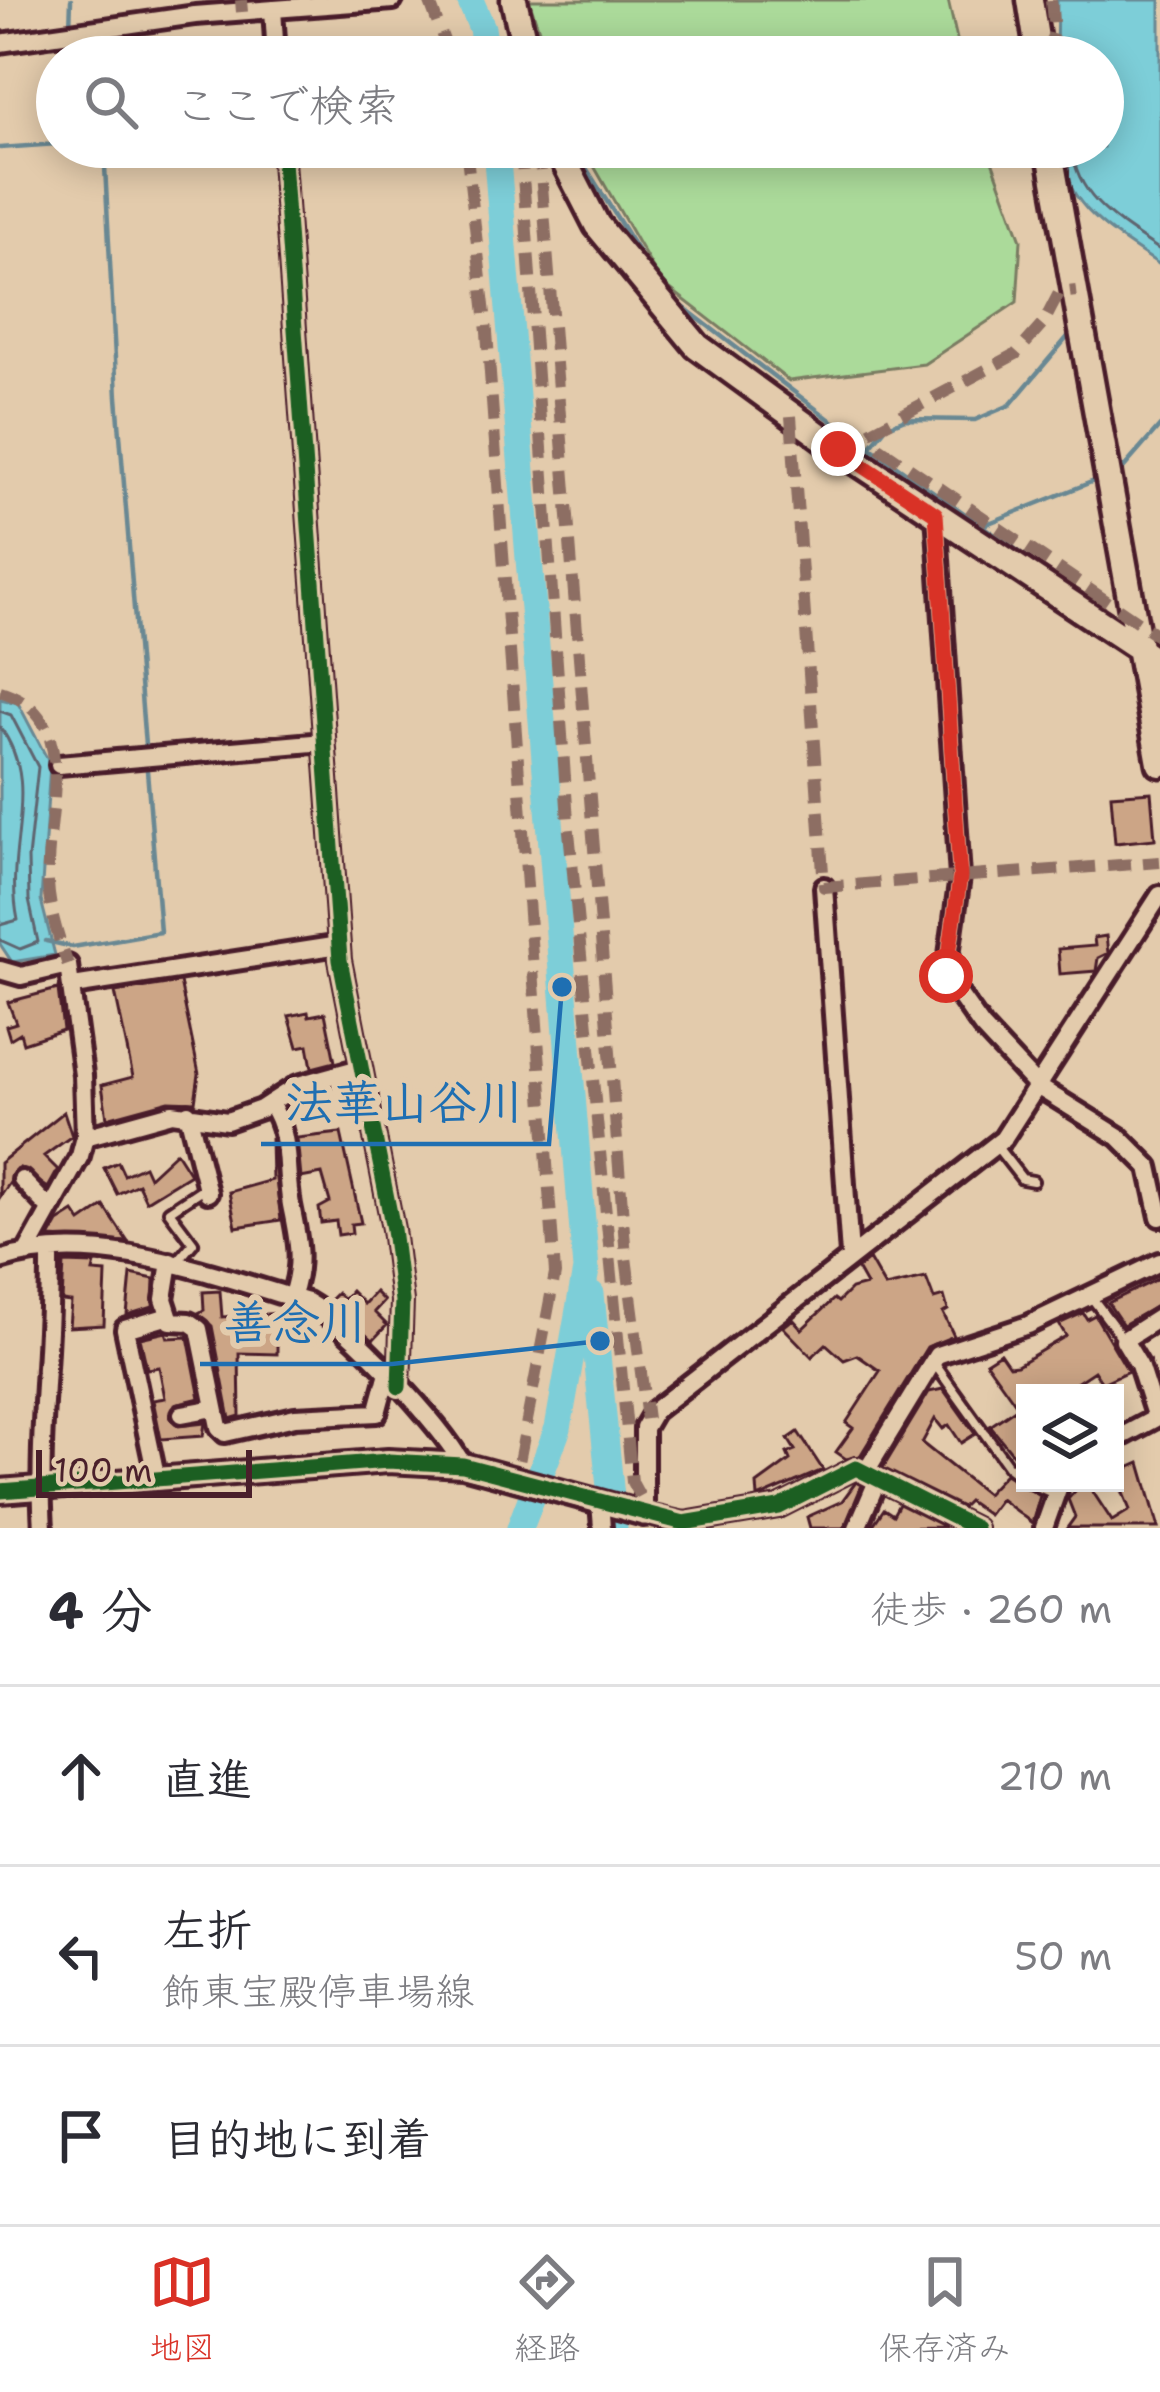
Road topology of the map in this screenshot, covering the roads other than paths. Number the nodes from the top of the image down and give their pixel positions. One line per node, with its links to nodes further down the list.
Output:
1 (393, 0): 4 (street)
2 (514, 0): 7 (main road)
3 (1030, 0): 8 (main road)
4 (273, 9): 5 (street); 6 (street)
5 (39, 36)
6 (275, 36)
7 (522, 36)
8 (1036, 36)
9 (36, 37): 10 (street)
10 (0, 44)
11 (283, 168): 16 (street)
12 (567, 168): 14 (main road)
13 (1053, 168): 15 (main road)
14 (936, 514): 15 (main road); 25 (street)
15 (1143, 644): 17 (main road)
16 (324, 742): 18 (street); 21 (street)
17 (1160, 764)
18 (59, 765)
19 (824, 887): 37 (street)
20 (1160, 895): 25 (street)
21 (339, 946): 23 (street); 24 (street)
22 (0, 970): 23 (street)
23 (73, 986): 28 (street)
24 (360, 1068): 26 (street); 47 (street)
25 (1037, 1086): 29 (street); 34 (street)
26 (270, 1103): 27 (street); 42 (street)
27 (188, 1113): 28 (street); 32 (street)
28 (85, 1138): 33 (street)
29 (996, 1146): 31 (lane); 37 (street)
30 (22, 1180): 33 (street)
31 (1033, 1181)
32 (207, 1190): 40 (lane)
33 (50, 1209): 35 (street)
34 (1160, 1216)
35 (28, 1250): 36 (street); 38 (street)
36 (50, 1254): 40 (street); 55 (street)
37 (850, 1255): 59 (street)
38 (0, 1260)
39 (1160, 1262): 41 (street)
40 (173, 1263): 42 (street); 43 (street)
41 (1088, 1292): 45 (lane); 46 (street)
42 (291, 1298): 47 (street)
43 (169, 1316): 48 (street); 54 (street)
44 (1160, 1318): 45 (street)
45 (1124, 1340): 50 (street)
46 (933, 1362): 52 (lane); 53 (street)
47 (393, 1382): 48 (street); 51 (street)
48 (215, 1408): 49 (street)
49 (182, 1414)
50 (1124, 1435)
51 (463, 1465): 54 (street); 58 (street)
52 (1016, 1472)
53 (872, 1476): 59 (street); 62 (street); 63 (street)
54 (157, 1480): 55 (street)
55 (40, 1488): 56 (street); 60 (street)
56 (0, 1491)
57 (1057, 1492): 64 (street)
58 (602, 1502): 59 (street); 61 (street)
59 (637, 1512)
60 (43, 1528)
61 (602, 1528)
62 (857, 1528)
63 (975, 1528)
64 (1044, 1528)

